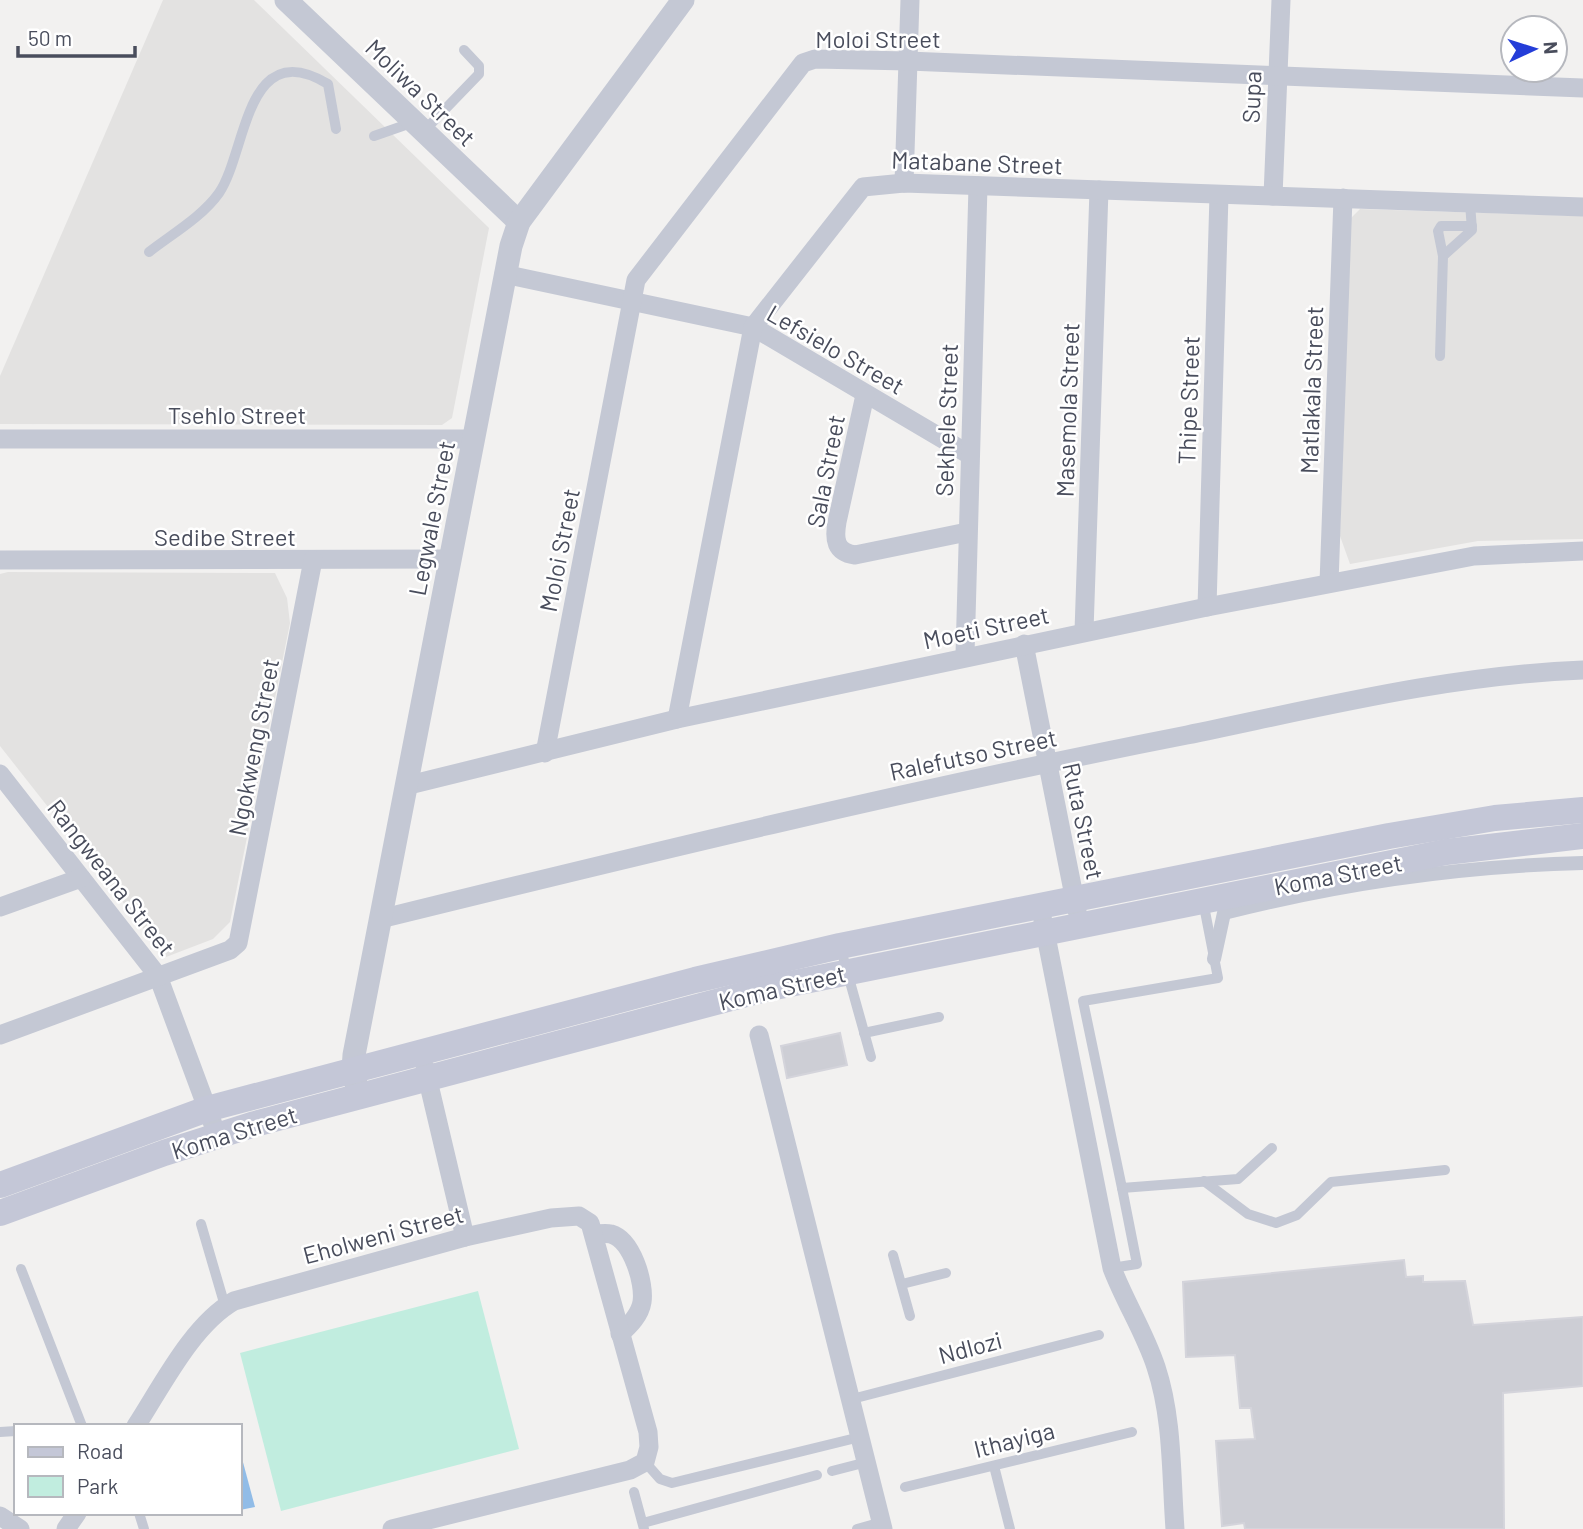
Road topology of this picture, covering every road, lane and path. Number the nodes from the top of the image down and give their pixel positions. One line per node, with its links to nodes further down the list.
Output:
1 (286, 0): 9 (street, Moliwa Street)
2 (683, 0): 20 (street, Legwale Street)
3 (910, 0): 6 (street)
4 (1281, 0): 7 (street, Supa)
5 (464, 50): 9 (lane)
6 (908, 61): 7 (street, Moloi Street); 12 (street); 25 (street, Moloi Street)
7 (1276, 78): 8 (street, Moloi Street); 16 (street, Supa)
8 (1583, 88)
9 (419, 127): 11 (lane); 20 (street, Moliwa Street)
10 (336, 130): 22 (lane)
11 (374, 136)
12 (904, 183): 13 (street, Matabane Street); 26 (street, Matabane Street)
13 (978, 186): 14 (street, Matabane Street); 31 (street, Sekhele Street)
14 (1099, 190): 15 (street, Matabane Street); 39 (street, Masemola Street)
15 (1219, 195): 16 (street, Matabane Street); 38 (street, Thipe Street)
16 (1273, 196): 17 (street, Matabane Street)
17 (1343, 198): 18 (street, Matabane Street); 37 (street, Matlakala Street)
18 (1470, 203): 19 (street, Matabane Street); 21 (lane)
19 (1583, 207)
20 (519, 222): 24 (street, Legwale Street)
21 (1472, 226): 23 (lane); 23 (lane)
22 (149, 252)
23 (1443, 256): 27 (lane)
24 (504, 274): 25 (street, Lefsielo Street); 30 (street, Legwale Street)
25 (632, 301): 26 (street, Lefsielo Street); 44 (street, Moloi Street)
26 (753, 327): 28 (street, Lefsielo Street); 43 (street, Matabane Street)
27 (1440, 356)
28 (865, 395): 31 (street, Lefsielo Street); 32 (street, Sala Street)
29 (0, 439): 30 (street, Tsehlo Street)
30 (473, 439): 34 (street, Legwale Street)
31 (970, 455): 32 (street, Sekhele Street)
32 (967, 532): 41 (street, Sekhele Street)
33 (1583, 551): 37 (street, Moeti Street)
34 (449, 559): 36 (street, Sedibe Street); 47 (street, Legwale Street)
35 (0, 560): 36 (street, Sedibe Street)
36 (313, 561): 60 (street, Ngokweng Street)
37 (1329, 583): 38 (street, Moeti Street)
38 (1207, 607): 39 (street, Moeti Street)
39 (1084, 631): 40 (street, Moeti Street)
40 (1024, 644): 41 (street, Moeti Street); 45 (street, Ruta Street)
41 (965, 655): 43 (street, Moeti Street)
42 (1583, 670): 45 (street, Ralefutso Street)
43 (677, 719): 44 (street, Moeti Street)
44 (545, 752): 47 (street, Moeti Street)
45 (1048, 762): 54 (street, Ruta Street); 55 (street, Ralefutso Street)
46 (0, 774): 51 (street, Rangweana Street)
47 (405, 786): 55 (street, Legwale Street)
48 (1583, 810): 52 (main road, Koma Street)
49 (1583, 836): 52 (main road, Koma Street)
50 (1583, 863): 58 (street)
51 (81, 878): 53 (street); 60 (street, Rangweana Street)
52 (1200, 887): 54 (main road, Koma Street); 58 (lane)
53 (0, 907)
54 (1077, 912): 56 (main road, Koma Street)
55 (380, 919): 67 (street, Legwale Street)
56 (1043, 919): 57 (main road, Koma Street); 59 (main road, Koma Street); 82 (street)
57 (840, 946): 59 (lane); 65 (main road, Koma Street)
58 (1214, 959): 76 (lane)
59 (848, 971): 62 (lane); 68 (main road, Koma Street)
60 (158, 976): 63 (street); 70 (street, Rangweana Street)
61 (939, 1017): 62 (lane)
62 (864, 1033): 66 (lane)
63 (0, 1035)
64 (759, 1035): 90 (street)
65 (422, 1052): 67 (main road, Koma Street); 68 (street)
66 (871, 1057)
67 (353, 1070): 69 (street, Legwale Street); 70 (main road, Koma Street)
68 (428, 1078): 69 (main road, Koma Street); 80 (street)
69 (359, 1096): 71 (main road, Koma Street)
70 (208, 1110): 71 (street, Rangweana Street); 75 (main road, Koma Street)
71 (217, 1135): 77 (main road, Koma Street)
72 (1272, 1148): 74 (lane)
73 (1445, 1170): 74 (lane)
74 (1203, 1181): 76 (lane)
75 (0, 1185)
76 (1122, 1188): 82 (lane)
77 (0, 1213)
78 (201, 1224): 86 (lane)
79 (594, 1234): 80 (street, Eholweni Street); 88 (street); 88 (street)
80 (465, 1237): 86 (street, Eholweni Street)
81 (894, 1255): 85 (lane)
82 (1112, 1268): 109 (street)
83 (21, 1269): 91 (lane)
84 (946, 1273): 85 (lane)
85 (902, 1284): 87 (lane)
86 (225, 1306): 92 (street, Eholweni Street)
87 (911, 1316)
88 (620, 1334): 96 (street)
89 (1099, 1335): 90 (lane, Ndlozi)
90 (852, 1399): 94 (street)
91 (81, 1424)
92 (137, 1424)
93 (1132, 1432): 97 (lane, Ithayiga)
94 (861, 1436): 95 (street); 96 (lane)
95 (867, 1461): 98 (lane); 104 (street)
96 (645, 1462): 106 (street)
97 (994, 1466): 100 (lane, Ithayiga); 108 (lane)
98 (832, 1471)
99 (817, 1475): 103 (lane)
100 (905, 1487)
101 (634, 1492): 103 (lane)
102 (0, 1516): 105 (street)
103 (643, 1526)
104 (883, 1526): 107 (lane)
105 (20, 1529)
106 (392, 1529)
107 (857, 1529)
108 (1010, 1529)
109 (1175, 1529)

